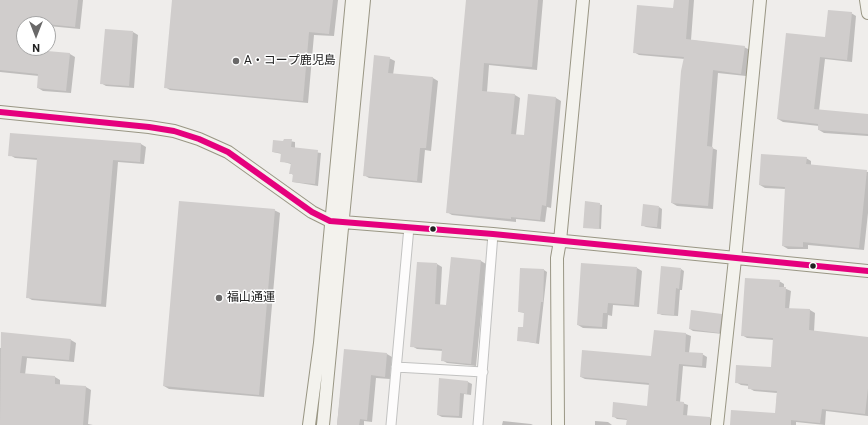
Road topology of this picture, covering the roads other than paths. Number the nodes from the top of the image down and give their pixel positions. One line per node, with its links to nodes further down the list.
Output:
1 (352, 0): 8 (street)
2 (364, 0): 8 (street)
3 (583, 0): 11 (street)
4 (760, 0): 12 (street)
5 (866, 0): 6 (street)
6 (868, 13)
7 (0, 112): 8 (street)
8 (336, 221): 9 (street); 16 (street); 17 (street)
9 (409, 227): 10 (street); 14 (street)
10 (493, 234): 11 (street); 15 (street)
11 (560, 241): 12 (street); 20 (street)
12 (735, 259): 13 (street); 21 (street)
13 (868, 271)
14 (396, 367): 15 (street); 18 (street)
15 (482, 372): 19 (street)
16 (309, 425)
17 (323, 425)
18 (391, 425)
19 (478, 425)
20 (558, 425)
21 (717, 425)

